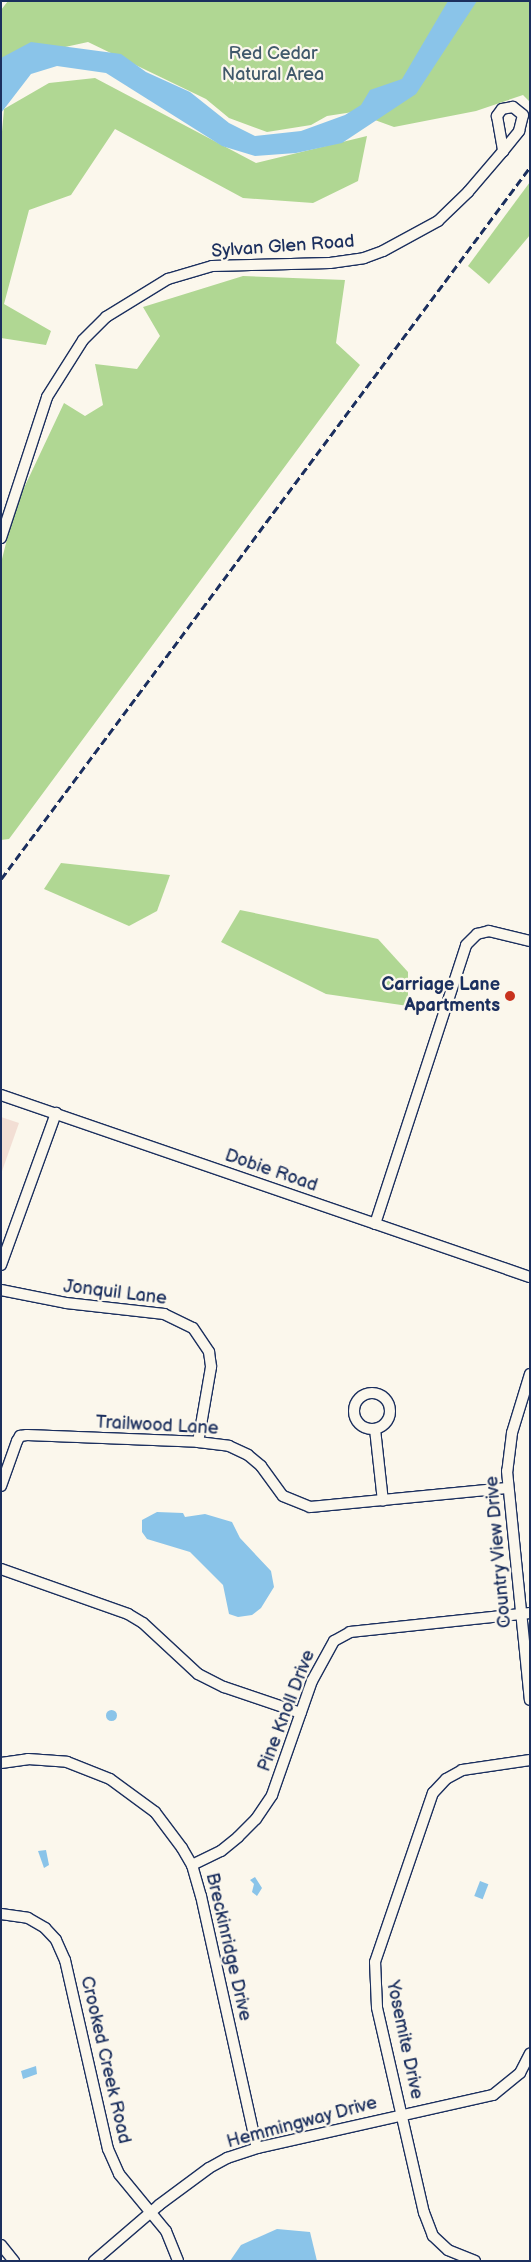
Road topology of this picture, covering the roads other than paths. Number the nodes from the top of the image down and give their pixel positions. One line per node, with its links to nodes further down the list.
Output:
1 (503, 151): 2 (street, Sylvan Glen Road)
2 (1, 538)
3 (530, 941): 6 (street)
4 (1, 1095): 5 (street, Dobie Road)
5 (56, 1113): 6 (street, Dobie Road); 7 (street)
6 (376, 1224): 8 (street, Dobie Road)
7 (1, 1265)
8 (530, 1277)
9 (1, 1290): 12 (street, Jonquil Lane)
10 (530, 1374): 14 (street, Country View Drive)
11 (375, 1429): 15 (street)
12 (198, 1442): 13 (street, Trailwood Lane); 15 (street, Trailwood Lane)
13 (1, 1486)
14 (507, 1488): 15 (street, Trailwood Lane); 17 (street, Country View Drive)
15 (383, 1501)
16 (1, 1569): 19 (street)
17 (525, 1613): 18 (street, Country View Drive); 19 (street, Pine Knoll Drive)
18 (530, 1700)
19 (301, 1713): 22 (street, Pine Knoll Drive)
20 (530, 1760): 25 (street, Yosemite Drive)
21 (1, 1763): 22 (street, Breckinridge Drive)
22 (192, 1865): 26 (street, Breckinridge Drive)
23 (1, 1914): 27 (street, Crooked Creek Road)
24 (530, 2053): 25 (street, Hemmingway Drive)
25 (402, 2114): 26 (street, Hemmingway Drive); 32 (street, Yosemite Drive)
26 (257, 2148): 27 (street, Hemmingway Drive)
27 (151, 2212): 30 (street, Hemmingway Drive); 31 (street, Crooked Creek Road)
28 (1, 2245): 29 (street)
29 (14, 2261)
30 (94, 2261)
31 (178, 2261)
32 (475, 2261)

